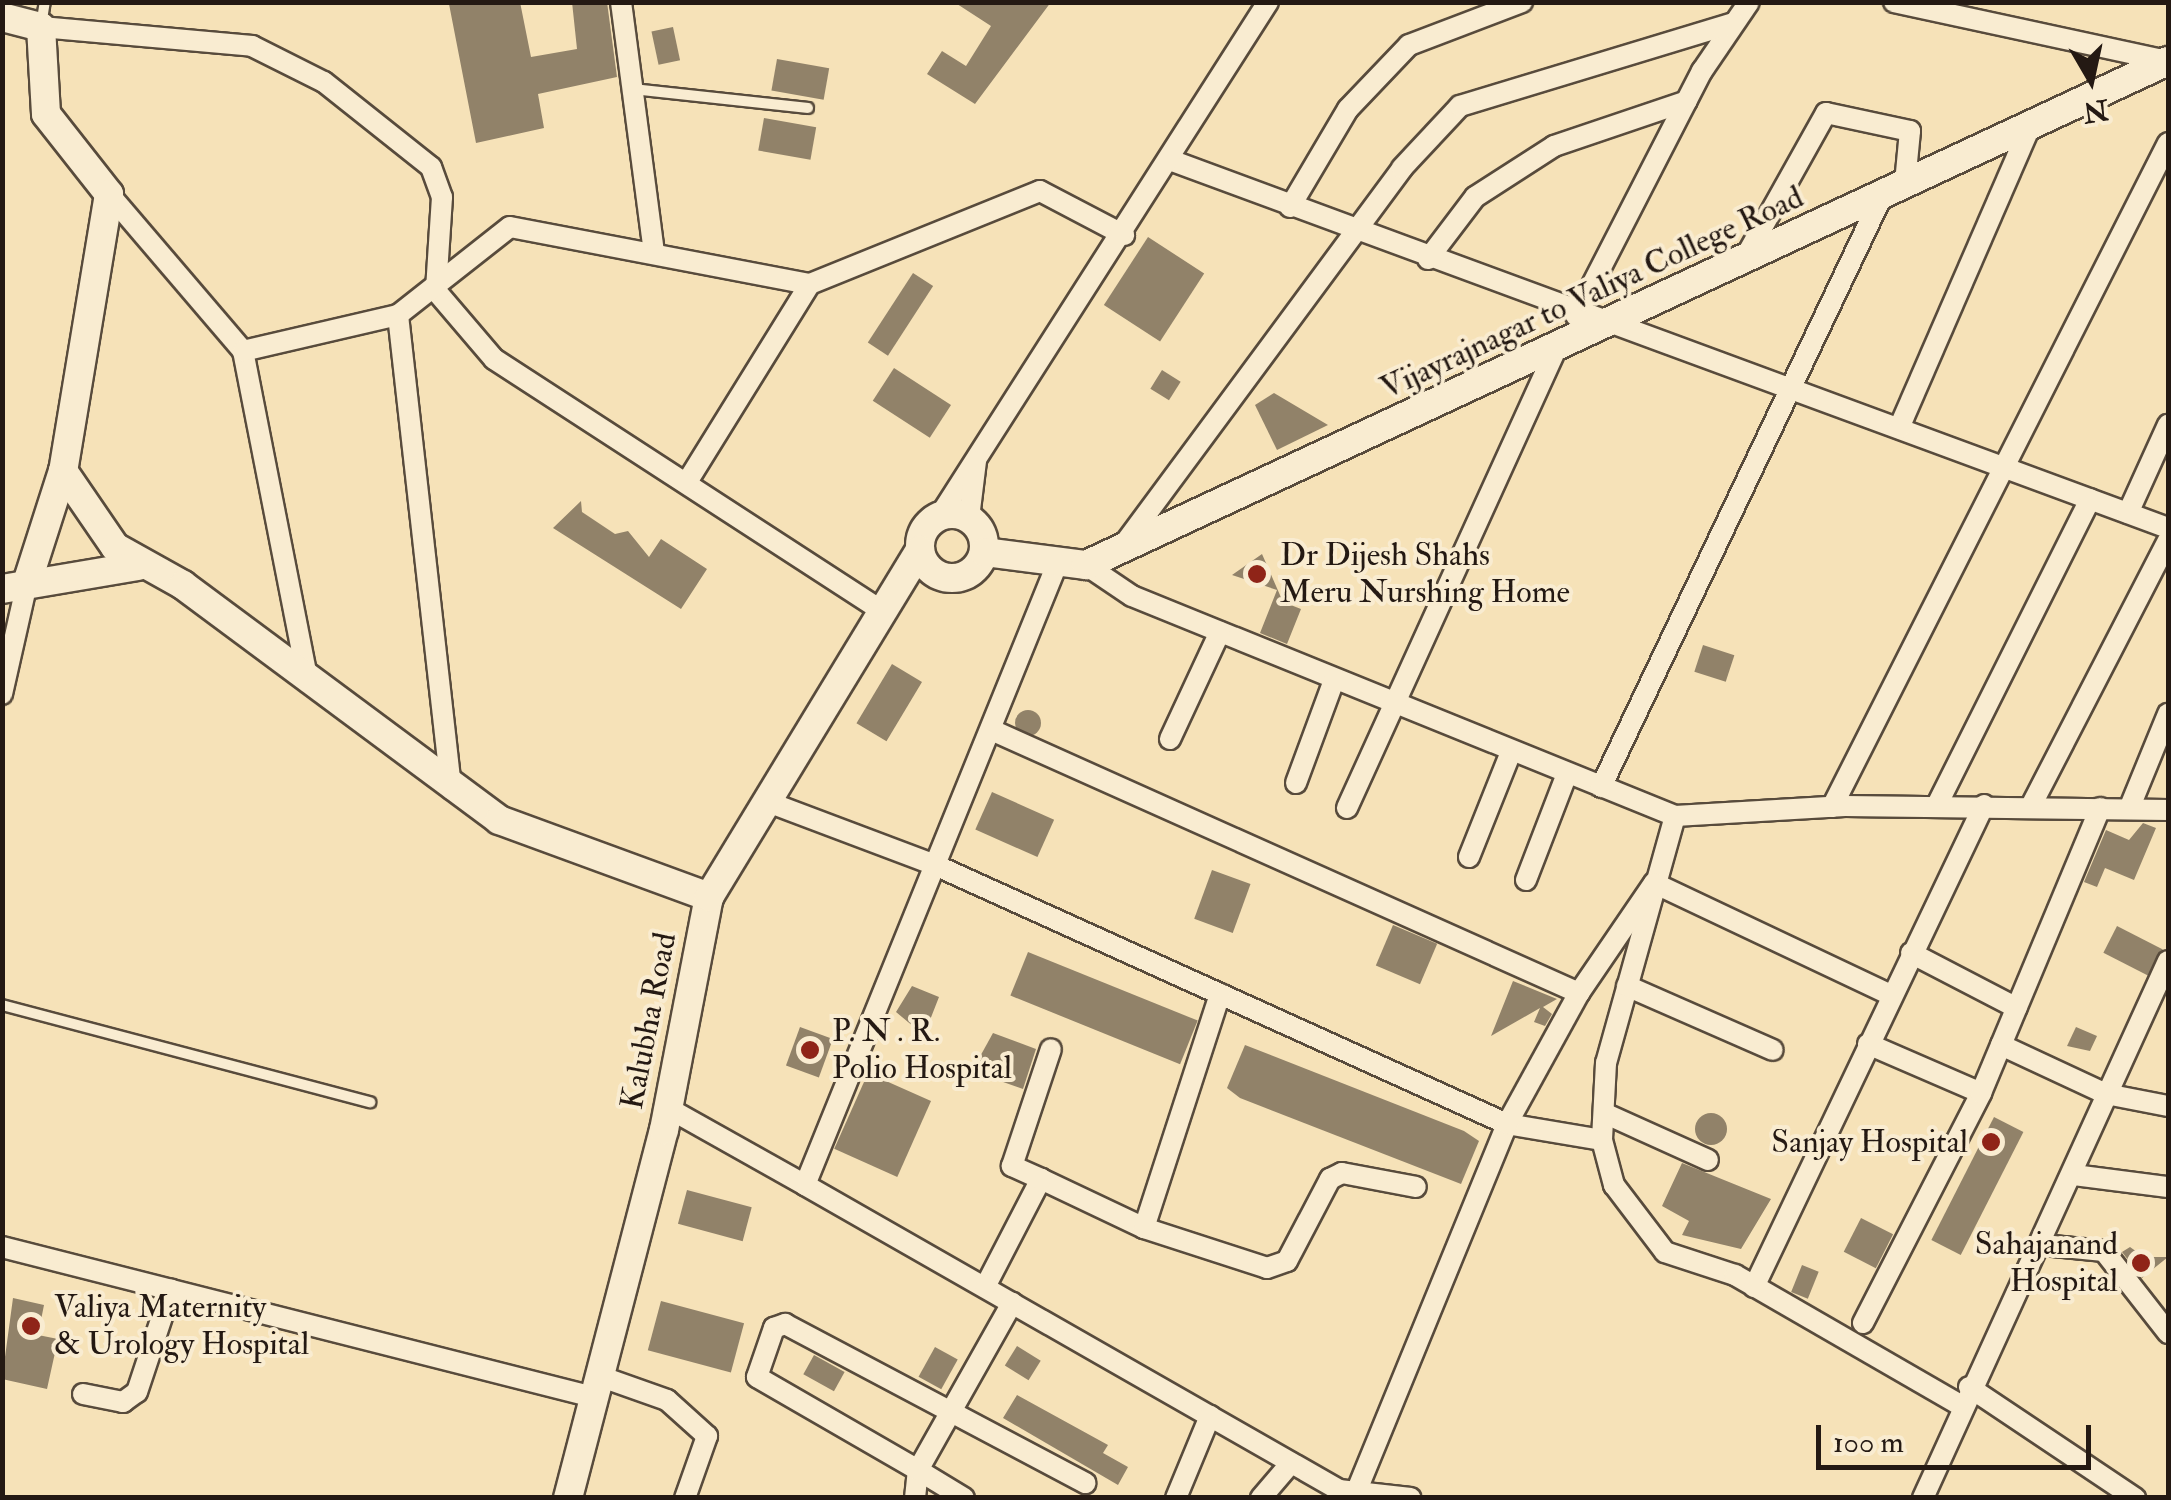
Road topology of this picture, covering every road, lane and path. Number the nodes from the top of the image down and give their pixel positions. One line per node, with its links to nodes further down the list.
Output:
1 (621, 2): 12 (street)
2 (1268, 2): 17 (street)
3 (1522, 2): 20 (street)
4 (1749, 2): 9 (street)
5 (1894, 2): 10 (street)
6 (2003, 2): 10 (street)
7 (43, 15): 8 (street); 19 (street); 27 (street)
8 (2, 17)
9 (1734, 23): 13 (street); 21 (street)
10 (1998, 25): 11 (street)
11 (2168, 61): 15 (street, Vijayrajnagar to Valiya College Road)
12 (632, 88): 14 (lane); 23 (street)
13 (1687, 101): 25 (street); 29 (street)
14 (808, 108)
15 (2032, 124): 18 (street, Vijayrajnagar to Valiya College Road); 34 (street)
16 (2168, 143): 36 (street)
17 (1170, 160): 20 (street); 22 (street)
18 (1894, 188): 24 (street, Vijayrajnagar to Valiya College Road); 24 (street); 32 (street)
19 (108, 194): 31 (street); 37 (street)
20 (1290, 207): 21 (street)
21 (1355, 231): 25 (street); 45 (street)
22 (1124, 235): 26 (street); 35 (street)
23 (654, 252): 26 (street); 27 (street)
24 (1745, 258): 29 (street, Vijayrajnagar to Valiya College Road)
25 (1428, 259): 29 (street)
26 (810, 284): 38 (street)
27 (436, 291): 28 (street); 38 (street)
28 (398, 315): 31 (street); 65 (street)
29 (1589, 321): 30 (street, Vijayrajnagar to Valiya College Road); 32 (street)
30 (1557, 347): 45 (street, Vijayrajnagar to Valiya College Road); 57 (street)
31 (243, 351): 55 (street)
32 (1790, 388): 34 (street); 64 (street)
33 (2168, 425): 40 (street)
34 (1898, 428): 36 (street)
35 (976, 454): 41 (street); 42 (street)
36 (2004, 467): 39 (street); 70 (street)
37 (63, 471): 50 (street); 51 (street)
38 (686, 482): 52 (street)
39 (2090, 499): 40 (street); 67 (street)
40 (2128, 513): 43 (street)
41 (939, 516): 42 (street); 46 (street)
42 (969, 518): 47 (street)
43 (2168, 528)
44 (2168, 541): 69 (street)
45 (1121, 550): 49 (street, Vijayrajnagar to Valiya College Road)
46 (927, 561): 47 (street, Vijayrajnagar to Valiya College Road); 52 (street)
47 (977, 562): 48 (street, Vijayrajnagar to Valiya College Road)
48 (1048, 562): 49 (street, Vijayrajnagar to Valiya College Road); 59 (street)
49 (1086, 565): 53 (street)
50 (138, 566): 51 (street); 55 (street)
51 (15, 586): 56 (street)
52 (882, 601): 66 (street, Kalubha Road)
53 (1220, 632): 54 (street); 60 (street)
54 (1334, 680): 57 (street); 63 (street)
55 (308, 682): 65 (street)
56 (2, 694)
57 (1394, 705): 61 (street); 71 (street)
58 (2168, 714): 73 (street)
59 (996, 732): 77 (street); 84 (street)
60 (1170, 739)
61 (1511, 752): 62 (street); 76 (street)
62 (1567, 774): 64 (street); 78 (street)
63 (1296, 782)
64 (1601, 787): 75 (street)
65 (451, 789): 80 (street)
66 (765, 801): 77 (street); 80 (street, Kalubha Road)
67 (1937, 805): 68 (street); 70 (street)
68 (1984, 805): 69 (street); 81 (street)
69 (2031, 806): 72 (street)
70 (1832, 807): 75 (street)
71 (1347, 808)
72 (2100, 808): 73 (street); 88 (street)
73 (2129, 809): 74 (street)
74 (2168, 810)
75 (1675, 816): 79 (street)
76 (1468, 857)
77 (935, 865): 85 (street); 104 (street)
78 (1526, 880)
79 (1654, 883): 83 (street); 84 (street); 86 (street)
80 (709, 897): 97 (street, Kalubha Road)
81 (1911, 954): 86 (street); 88 (street)
82 (2168, 960): 94 (street)
83 (1626, 986): 92 (street); 98 (street)
84 (1579, 992): 99 (street)
85 (1220, 994): 99 (street); 107 (street)
86 (1891, 995): 89 (street)
87 (2, 1004): 95 (lane)
88 (2017, 1008): 90 (street)
89 (1868, 1044): 93 (street); 110 (street)
90 (2001, 1045): 93 (street); 94 (street)
91 (1051, 1049): 103 (street)
92 (1773, 1050)
93 (1980, 1093): 114 (street)
94 (2106, 1094): 96 (street); 102 (street)
95 (370, 1102)
96 (2168, 1106)
97 (668, 1108): 104 (street); 116 (street, Kalubha Road)
98 (1604, 1112): 100 (street); 101 (street)
99 (1507, 1124): 100 (street); 124 (street)
100 (1602, 1140): 110 (street)
101 (1708, 1160)
102 (2074, 1175): 106 (street); 108 (street)
103 (1041, 1179): 107 (street); 111 (street)
104 (806, 1185): 111 (street)
105 (1416, 1187): 107 (street)
106 (2168, 1187)
107 (1144, 1228)
108 (2043, 1245): 115 (street); 118 (street)
109 (2, 1247): 112 (street)
110 (1754, 1287): 118 (street)
111 (985, 1288): 113 (street)
112 (171, 1290): 116 (street); 117 (street)
113 (1012, 1303): 119 (street); 120 (street)
114 (1863, 1323)
115 (2168, 1333)
116 (599, 1388): 125 (street, Kalubha Road); 126 (street)
117 (82, 1394)
118 (1964, 1396): 132 (street); 133 (street)
119 (950, 1410): 122 (street); 122 (street); 123 (street)
120 (1210, 1416): 121 (street); 129 (street)
121 (1291, 1463): 124 (street); 130 (street)
122 (918, 1470): 127 (street); 128 (street)
123 (1084, 1483)
124 (1345, 1493): 131 (street)
125 (568, 1498)
126 (685, 1498)
127 (915, 1498)
128 (964, 1498)
129 (1176, 1498)
130 (1261, 1498)
131 (1411, 1498)
132 (1923, 1498)
133 (2136, 1498)

